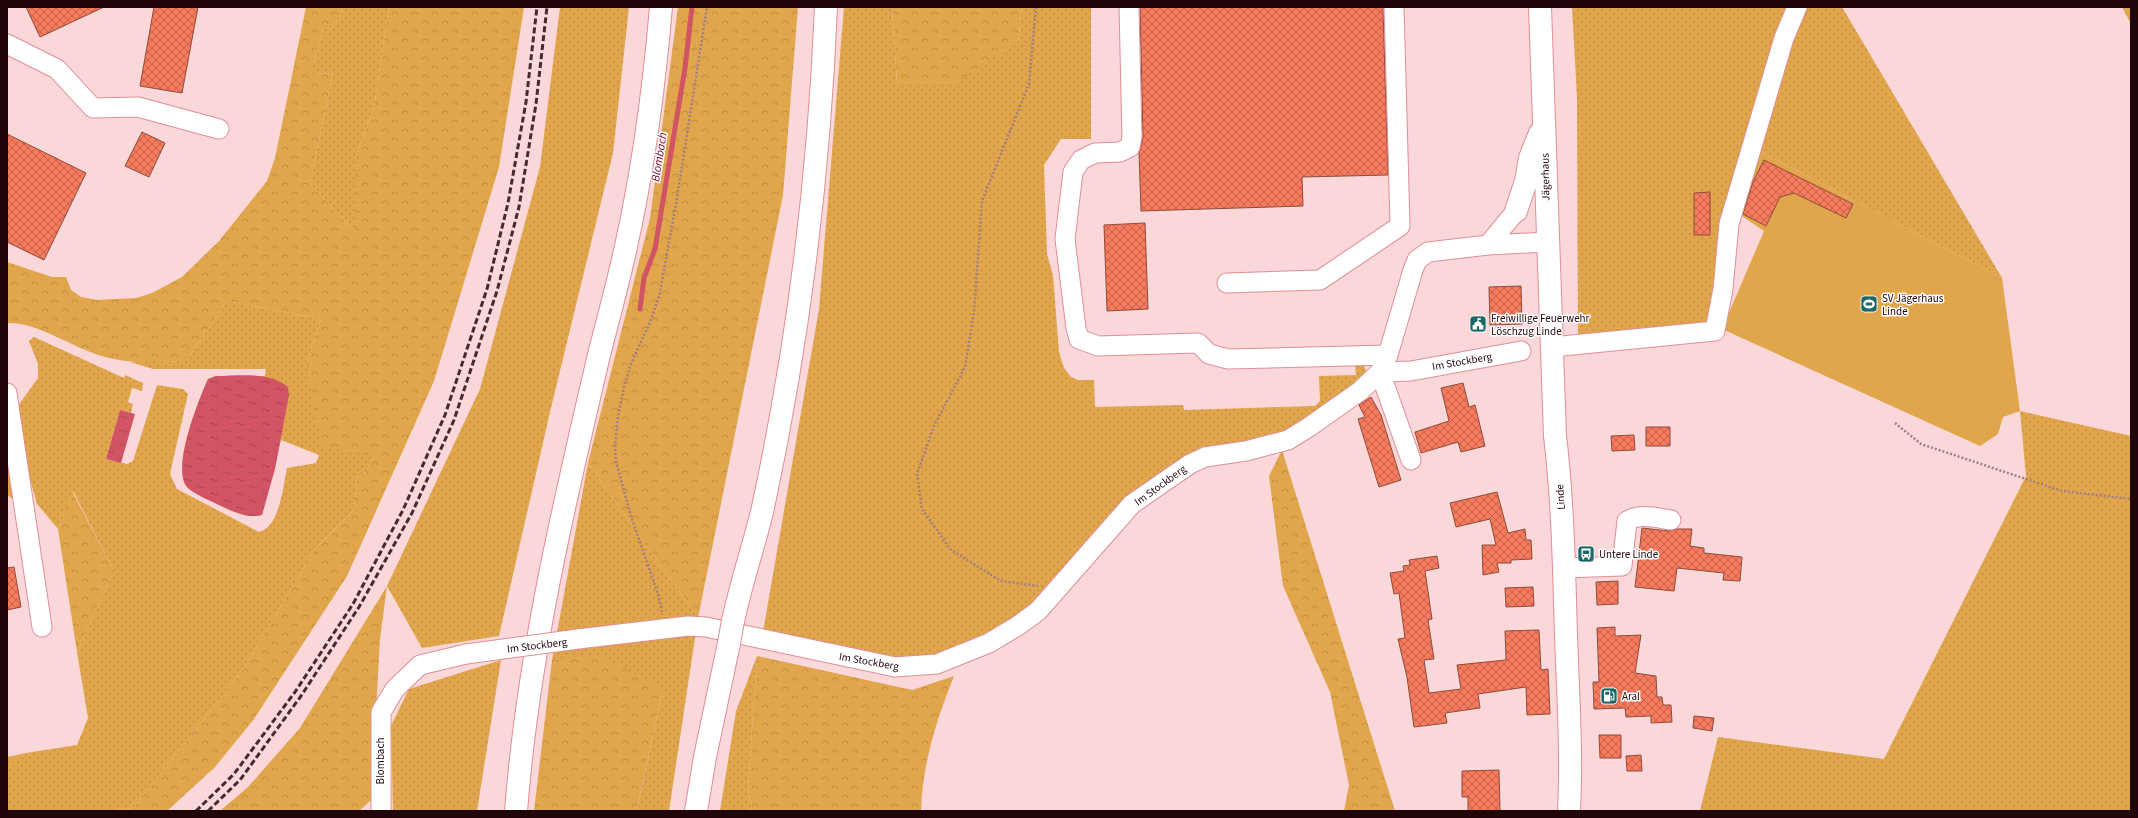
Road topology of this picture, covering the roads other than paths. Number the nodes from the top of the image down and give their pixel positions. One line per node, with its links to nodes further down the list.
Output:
1 (661, 7): 25 (main road)
2 (826, 7): 26 (main road, bridge)
3 (1129, 7): 16 (street)
4 (1394, 7): 13 (street)
5 (1540, 7): 8 (main road, Jägerhaus)
6 (1797, 7): 14 (street)
7 (7, 44): 9 (street)
8 (1544, 124): 10 (main road); 11 (main road, Jägerhaus)
9 (219, 129)
10 (1516, 211): 12 (street)
11 (1548, 242): 12 (street, Im Stockberg); 14 (main road, Jägerhaus)
12 (1488, 245): 16 (street, Im Stockberg)
13 (1227, 283)
14 (1552, 347): 21 (main road, Linde)
15 (1521, 351): 17 (street, Im Stockberg)
16 (1388, 355): 17 (street, Im Stockberg)
17 (1380, 372): 19 (street); 23 (street, Im Stockberg, bridge)
18 (7, 392): 22 (street)
19 (1411, 460)
20 (1671, 520): 21 (street)
21 (1564, 568): 27 (main road, Linde)
22 (42, 627)
23 (381, 712): 24 (street, Blombach)
24 (381, 811)
25 (516, 811)
26 (696, 811)
27 (1569, 811)

